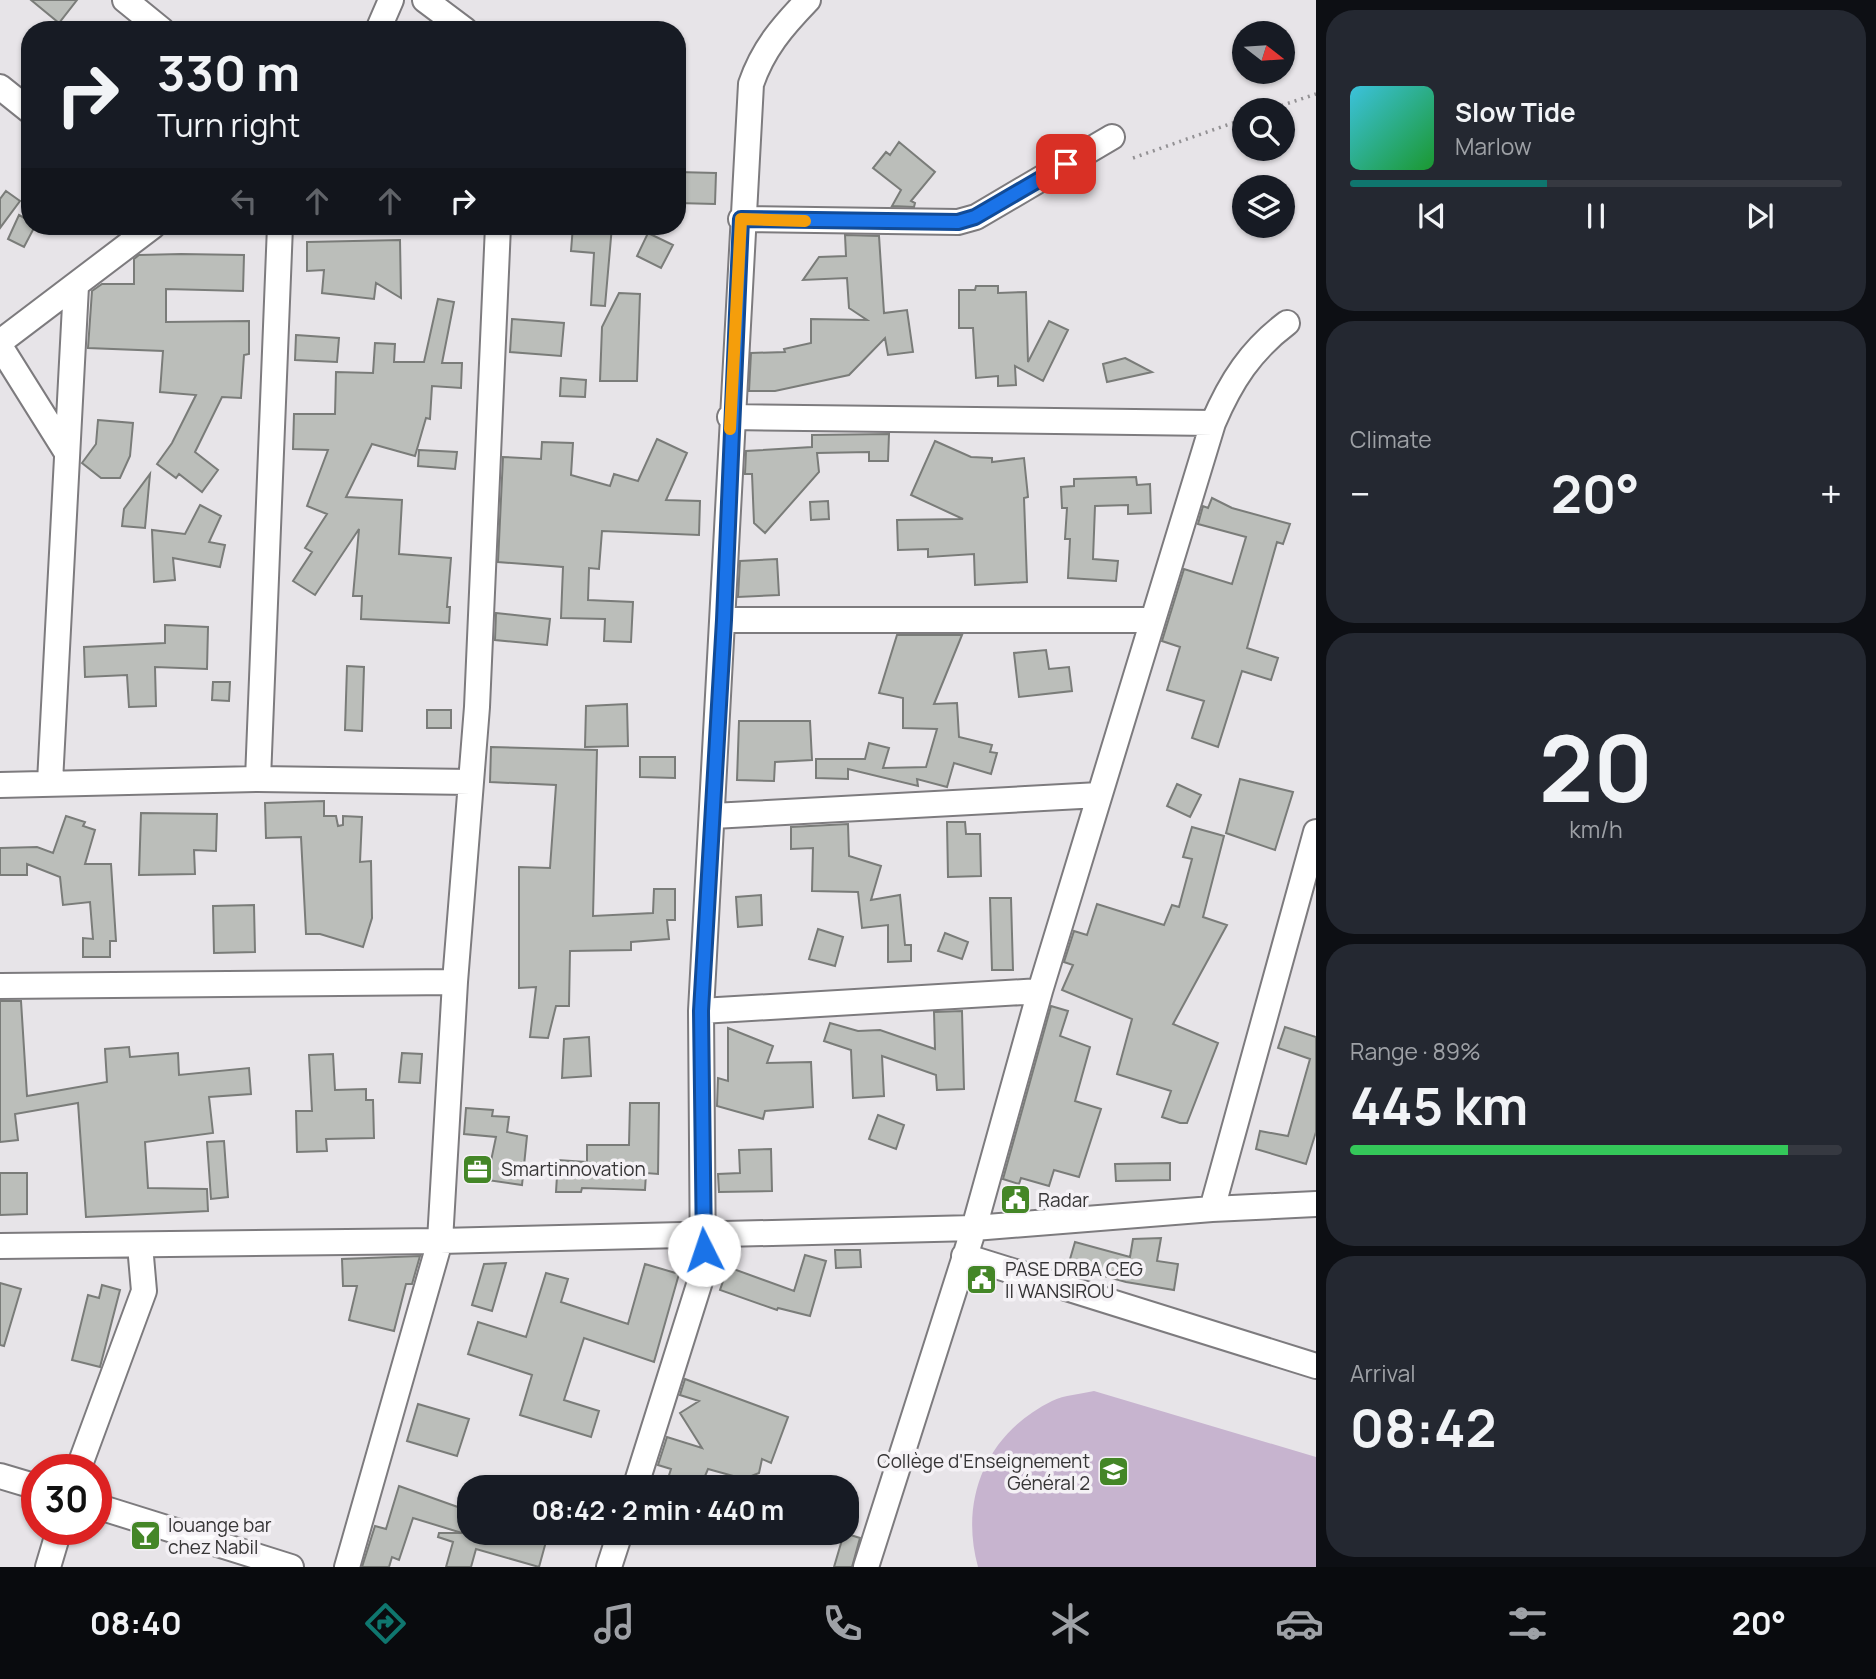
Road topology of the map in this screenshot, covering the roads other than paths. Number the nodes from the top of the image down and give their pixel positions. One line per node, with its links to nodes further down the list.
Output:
1 (125, 0): 5 (street)
2 (391, 0): 6 (street)
3 (425, 0): 7 (street)
4 (808, 0): 11 (street)
5 (151, 21)
6 (382, 21)
7 (453, 21)
8 (0, 87): 9 (street)
9 (21, 104)
10 (1112, 137): 11 (street)
11 (741, 219): 18 (street)
12 (141, 235): 15 (street)
13 (280, 235): 23 (street)
14 (498, 235): 25 (street)
15 (76, 286): 17 (street); 20 (street)
16 (1287, 323): 19 (street)
17 (0, 344): 20 (street)
18 (730, 417): 19 (street); 21 (street)
19 (1213, 423): 22 (street)
20 (66, 453): 24 (street)
21 (724, 620): 22 (street); 28 (street)
22 (1151, 620): 27 (street)
23 (258, 779): 24 (street); 25 (street)
24 (50, 782): 26 (street)
25 (471, 782): 30 (street)
26 (0, 785)
27 (1099, 795): 28 (street); 32 (street)
28 (713, 816): 33 (street)
29 (1316, 832): 35 (street)
30 (455, 982): 31 (street); 38 (street)
31 (0, 986)
32 (1040, 991): 33 (street); 36 (street)
33 (701, 1011): 37 (street)
34 (1316, 1204): 35 (street)
35 (1212, 1209): 36 (street)
36 (974, 1228): 37 (street); 41 (street)
37 (702, 1233): 38 (street); 44 (street)
38 (440, 1241): 39 (street); 52 (street)
39 (140, 1245): 40 (street); 43 (street)
40 (0, 1246)
41 (964, 1256): 42 (street); 54 (street)
42 (1316, 1366)
43 (84, 1454)
44 (639, 1475)
45 (0, 1476): 46 (street)
46 (21, 1482)
47 (112, 1511): 51 (street)
48 (55, 1545): 50 (street)
49 (616, 1545): 53 (street)
50 (48, 1567)
51 (291, 1567)
52 (346, 1567)
53 (609, 1567)
54 (866, 1567)

